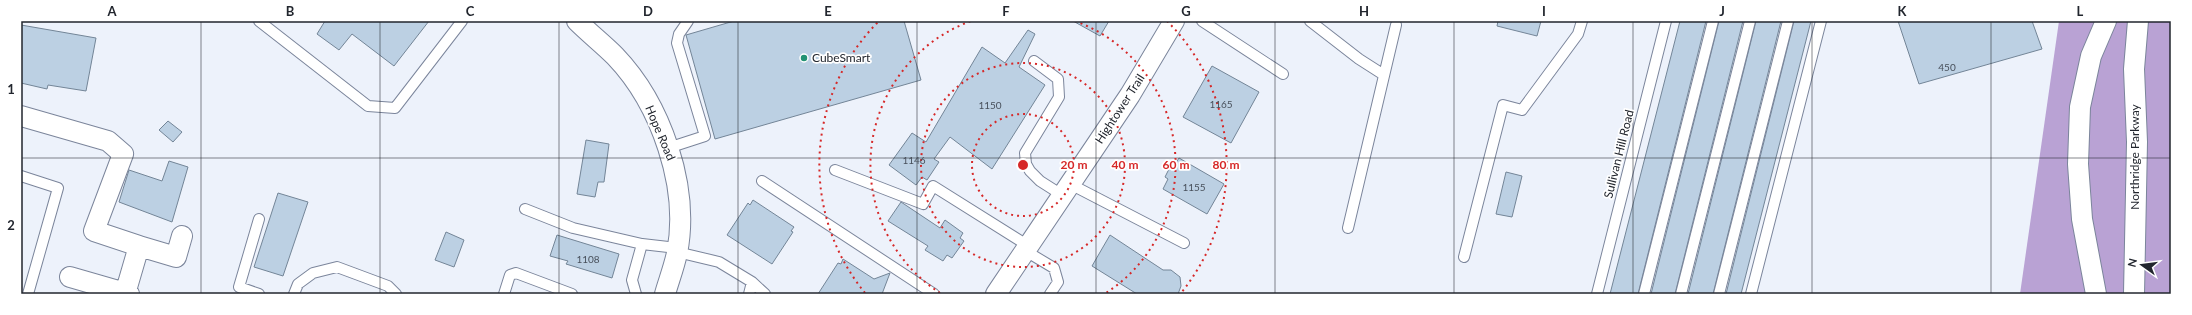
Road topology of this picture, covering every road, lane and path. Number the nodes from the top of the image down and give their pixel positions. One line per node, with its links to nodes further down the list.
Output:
1 (259, 21): 2 (lane)
2 (462, 21)
3 (577, 21): 21 (street, Hope Road)
4 (688, 21): 21 (lane)
5 (1174, 21): 25 (street, Hightower Trail)
6 (1202, 21): 18 (lane)
7 (1310, 21): 19 (lane)
8 (1582, 21): 35 (lane)
9 (1666, 21): 53 (lane, Sullivan Hill Road)
10 (1713, 21): 54 (lane)
11 (1750, 21): 55 (lane)
12 (1788, 21): 56 (lane)
13 (1821, 21): 57 (lane)
14 (2106, 21): 58 (street)
15 (2138, 21): 59 (street, Northridge Parkway)
16 (1396, 26): 19 (lane)
17 (1034, 61): 25 (lane)
18 (1283, 74)
19 (1384, 75): 28 (lane)
20 (21, 116): 32 (street)
21 (668, 148): 34 (street, Hope Road)
22 (835, 170): 33 (lane)
23 (21, 176): 39 (lane)
24 (762, 182): 38 (lane)
25 (1066, 190): 31 (lane); 33 (street, Hightower Trail)
26 (525, 209): 30 (lane)
27 (259, 219): 41 (lane)
28 (1348, 228)
29 (182, 236): 32 (street)
30 (642, 244): 34 (lane); 46 (lane)
31 (1184, 244)
32 (139, 246): 40 (street)
33 (1026, 248): 51 (street, Hightower Trail); 52 (lane)
34 (677, 250): 37 (lane); 47 (street, Hope Road)
35 (1464, 257)
36 (70, 277): 40 (street)
37 (752, 282): 48 (lane); 49 (lane)
38 (920, 290): 50 (lane)
39 (28, 294)
40 (126, 294)
41 (259, 294)
42 (294, 294): 43 (lane)
43 (396, 294)
44 (504, 294): 45 (lane)
45 (572, 294)
46 (636, 294)
47 (665, 294)
48 (749, 294)
49 (765, 294)
50 (934, 294)
51 (996, 294)
52 (1050, 294)
53 (1597, 294)
54 (1644, 294)
55 (1681, 294)
56 (1719, 294)
57 (1751, 294)
58 (2096, 294)
59 (2134, 294)

